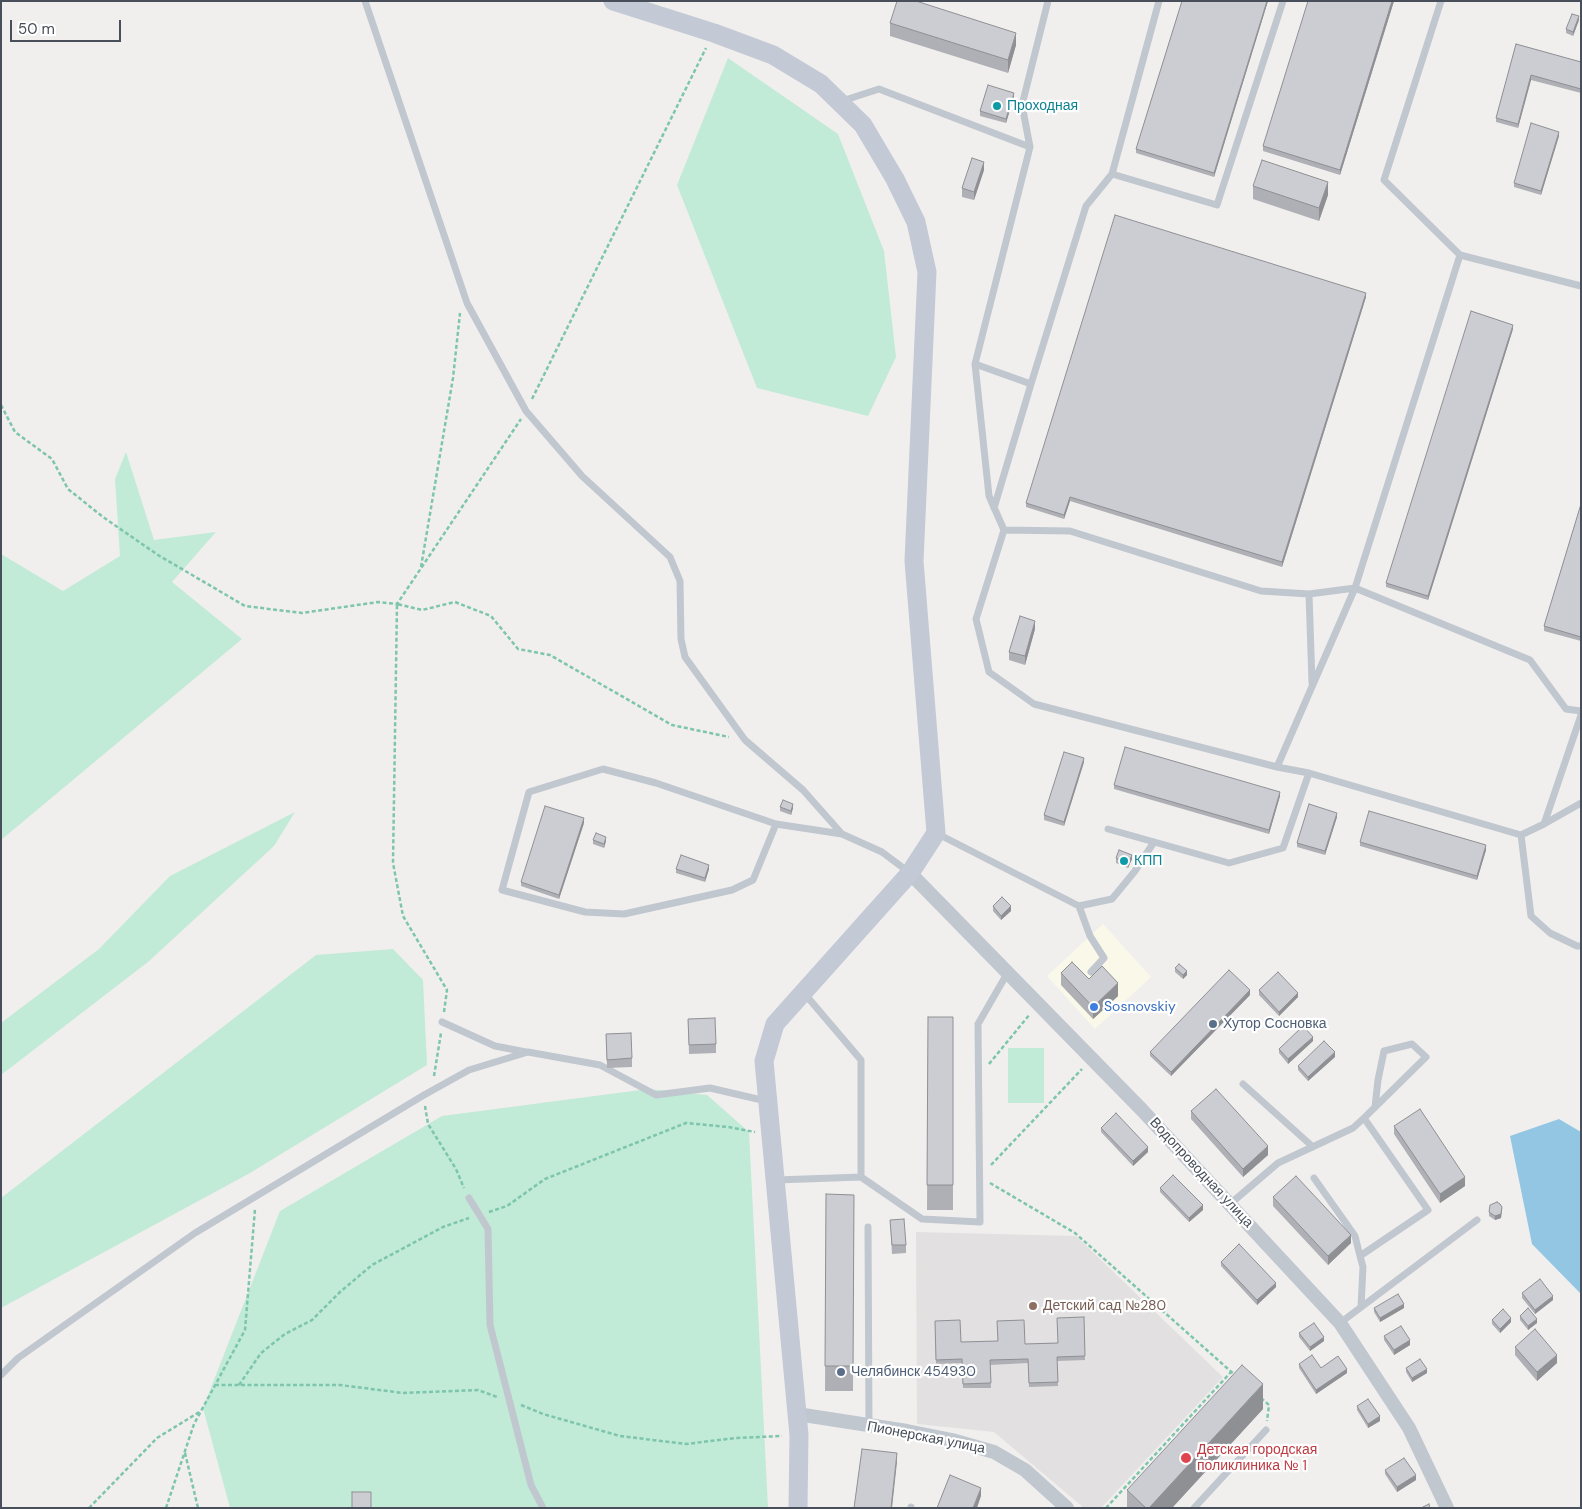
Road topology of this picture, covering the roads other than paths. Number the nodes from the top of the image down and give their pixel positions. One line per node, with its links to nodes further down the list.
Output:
1 (365, 1): 28 (lane)
2 (613, 1): 7 (street)
3 (1048, 1): 8 (lane)
4 (1159, 1): 9 (lane)
5 (1283, 1): 9 (lane)
6 (1441, 1): 10 (lane)
7 (840, 102): 8 (lane); 27 (street)
8 (1030, 147): 12 (lane)
9 (1112, 174): 13 (lane)
10 (1460, 255): 11 (lane); 16 (lane)
11 (1581, 286)
12 (976, 364): 13 (lane); 14 (lane)
13 (1031, 384): 14 (lane)
14 (994, 508): 15 (lane)
15 (1004, 530): 17 (lane); 21 (lane)
16 (1355, 588): 17 (lane); 18 (lane); 19 (lane)
17 (1309, 594): 18 (lane)
18 (1312, 687): 21 (lane)
19 (1581, 711)
20 (1581, 715): 25 (lane)
21 (1277, 768): 22 (lane)
22 (1310, 773): 29 (lane); 30 (lane)
23 (1581, 803): 25 (lane)
24 (776, 824): 24 (lane); 28 (lane)
25 (1544, 824): 29 (lane)
26 (1108, 829): 30 (lane)
27 (936, 833): 31 (street); 32 (lane)
28 (842, 834): 31 (lane)
29 (1521, 835): 33 (lane)
30 (1154, 842): 32 (lane)
31 (910, 872): 34 (street, Водопроводная улица); 36 (street)
32 (1079, 906): 35 (lane)
33 (1581, 946)
34 (1008, 971): 44 (lane); 48 (street, Водопроводная улица)
35 (1091, 972)
36 (804, 993): 40 (street); 44 (lane)
37 (442, 1022): 38 (lane)
38 (528, 1052): 40 (lane); 54 (lane)
39 (1243, 1084): 43 (lane)
40 (768, 1101): 46 (street)
41 (1375, 1106): 41 (lane); 42 (lane)
42 (1364, 1118): 43 (lane); 51 (lane)
43 (1312, 1147): 48 (lane)
44 (861, 1177): 46 (lane)
45 (1314, 1178): 51 (lane)
46 (776, 1180): 55 (street)
47 (469, 1198): 58 (lane)
48 (1230, 1204): 53 (street, Водопроводная улица)
49 (1478, 1220): 52 (lane)
50 (868, 1227): 56 (lane)
51 (1360, 1256): 52 (lane)
52 (1361, 1307): 53 (lane)
53 (1340, 1323): 62 (street, Водопроводная улица)
54 (1, 1375)
55 (797, 1414): 56 (street, Пионерская улица); 59 (street)
56 (869, 1426): 60 (street, Пионерская улица)
57 (1266, 1430): 61 (lane)
58 (543, 1508)
59 (798, 1508)
60 (1067, 1508)
61 (1194, 1508)
62 (1447, 1508)

